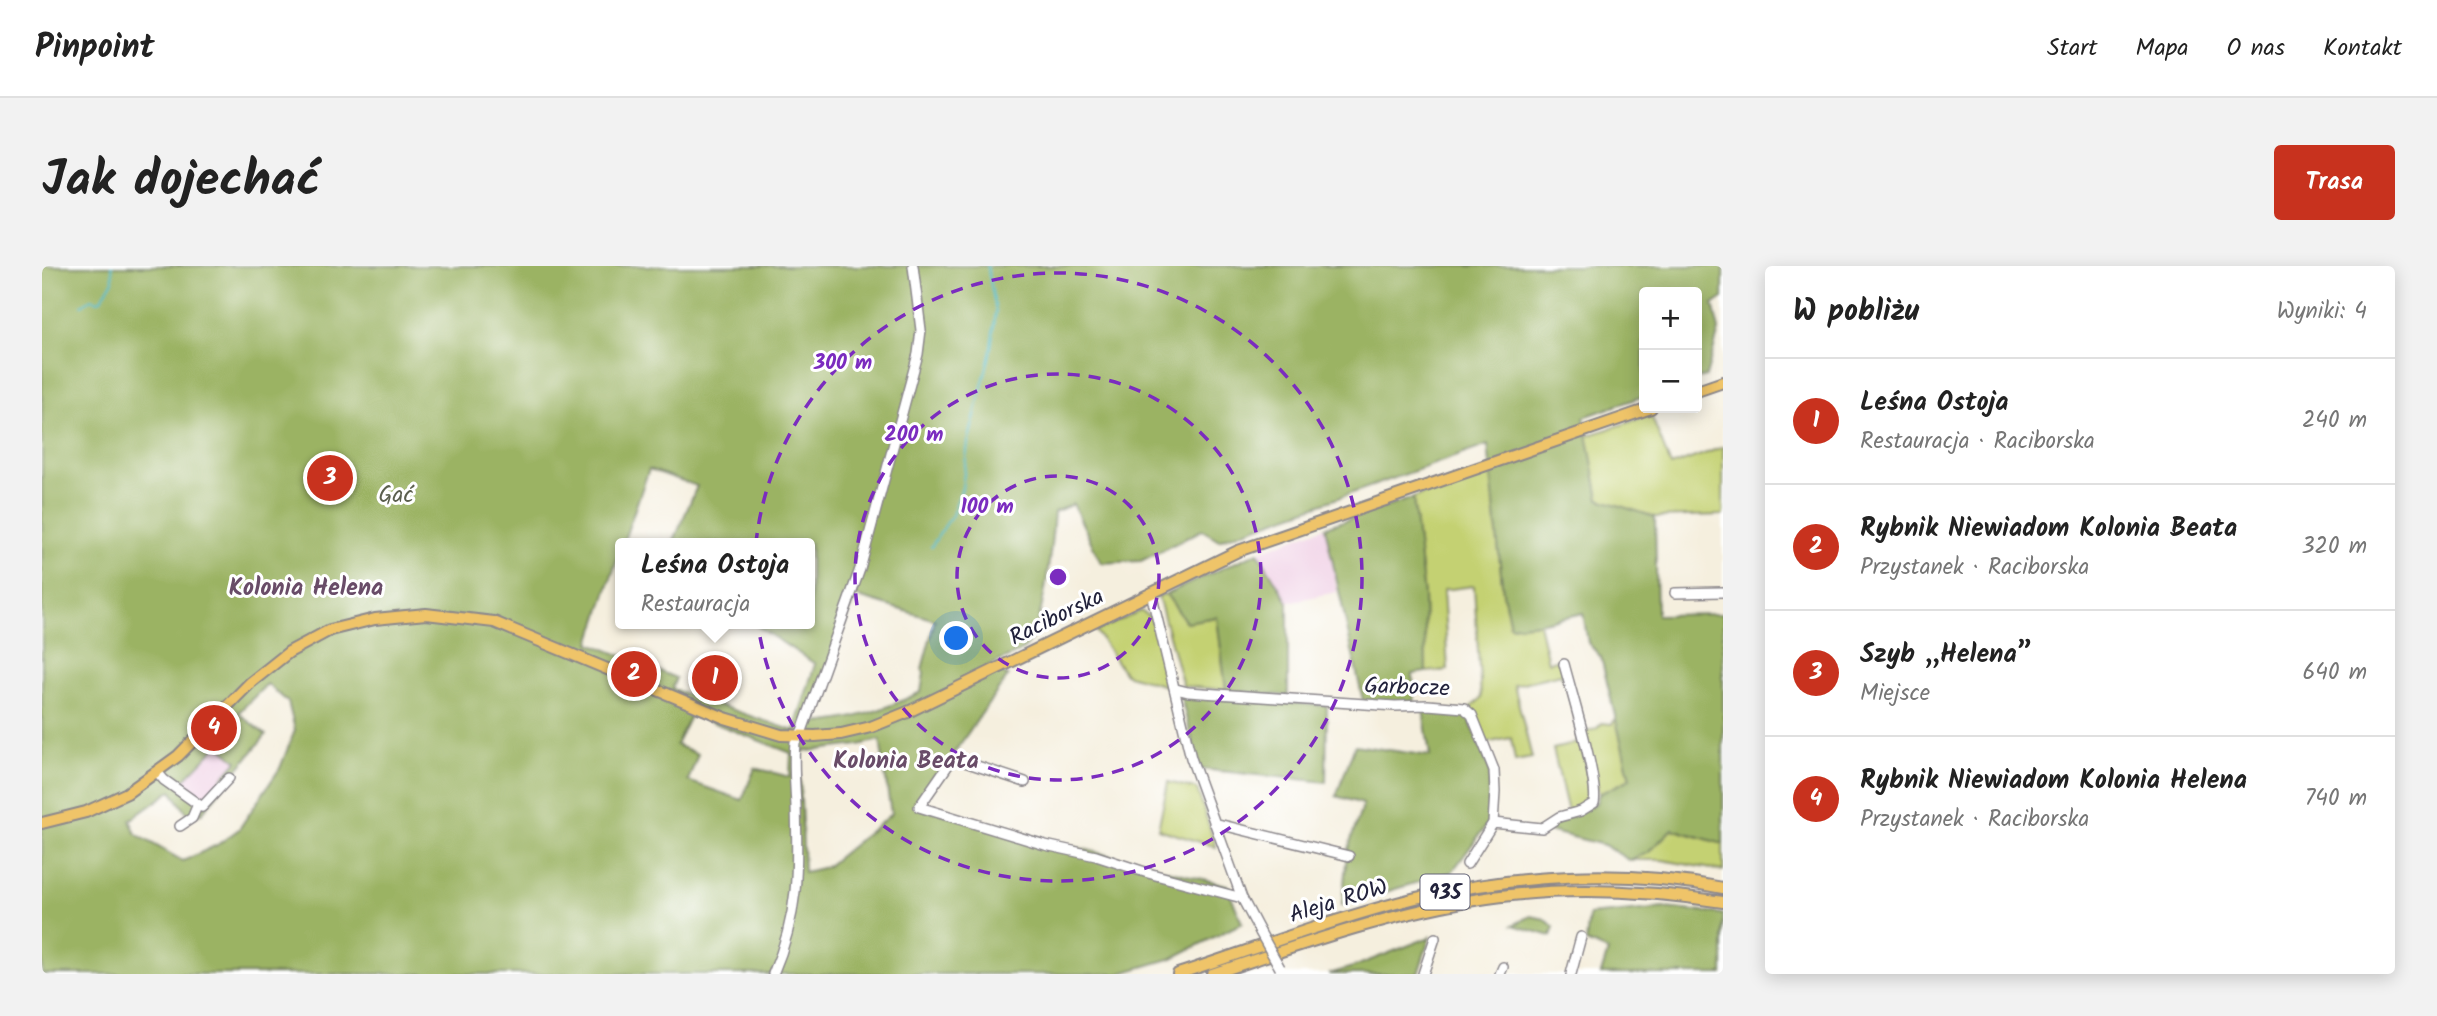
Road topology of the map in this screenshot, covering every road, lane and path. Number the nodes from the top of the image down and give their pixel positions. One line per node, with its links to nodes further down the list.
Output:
1 (913, 266): 10 (street)
2 (1723, 382): 3 (main road)
3 (1702, 389)
4 (1639, 412): 6 (main road, Raciborska)
5 (1723, 592): 7 (street)
6 (1152, 593): 9 (street); 10 (main road, Raciborska)
7 (1675, 593)
8 (1564, 664): 17 (street)
9 (1176, 689): 16 (street); 17 (street, Garbocze)
10 (798, 736): 11 (main road, Raciborska); 27 (street)
11 (158, 773): 14 (street); 15 (main road, Raciborska)
12 (229, 778): 14 (street)
13 (1025, 782): 22 (street)
14 (198, 804): 18 (street)
15 (42, 823)
16 (1214, 823): 19 (street); 22 (street)
17 (1493, 823): 20 (street)
18 (180, 826)
19 (1349, 856)
20 (1467, 864)
21 (1723, 888): 28 (main road, Aleja ROW / 935)
22 (1242, 898): 26 (street, bridge)
23 (1723, 902): 29 (main road, Aleja ROW / 935)
24 (1581, 937): 31 (street)
25 (1434, 938): 30 (street)
26 (1281, 971)
27 (773, 974)
28 (1178, 974)
29 (1213, 974)
30 (1423, 974)
31 (1571, 974)

